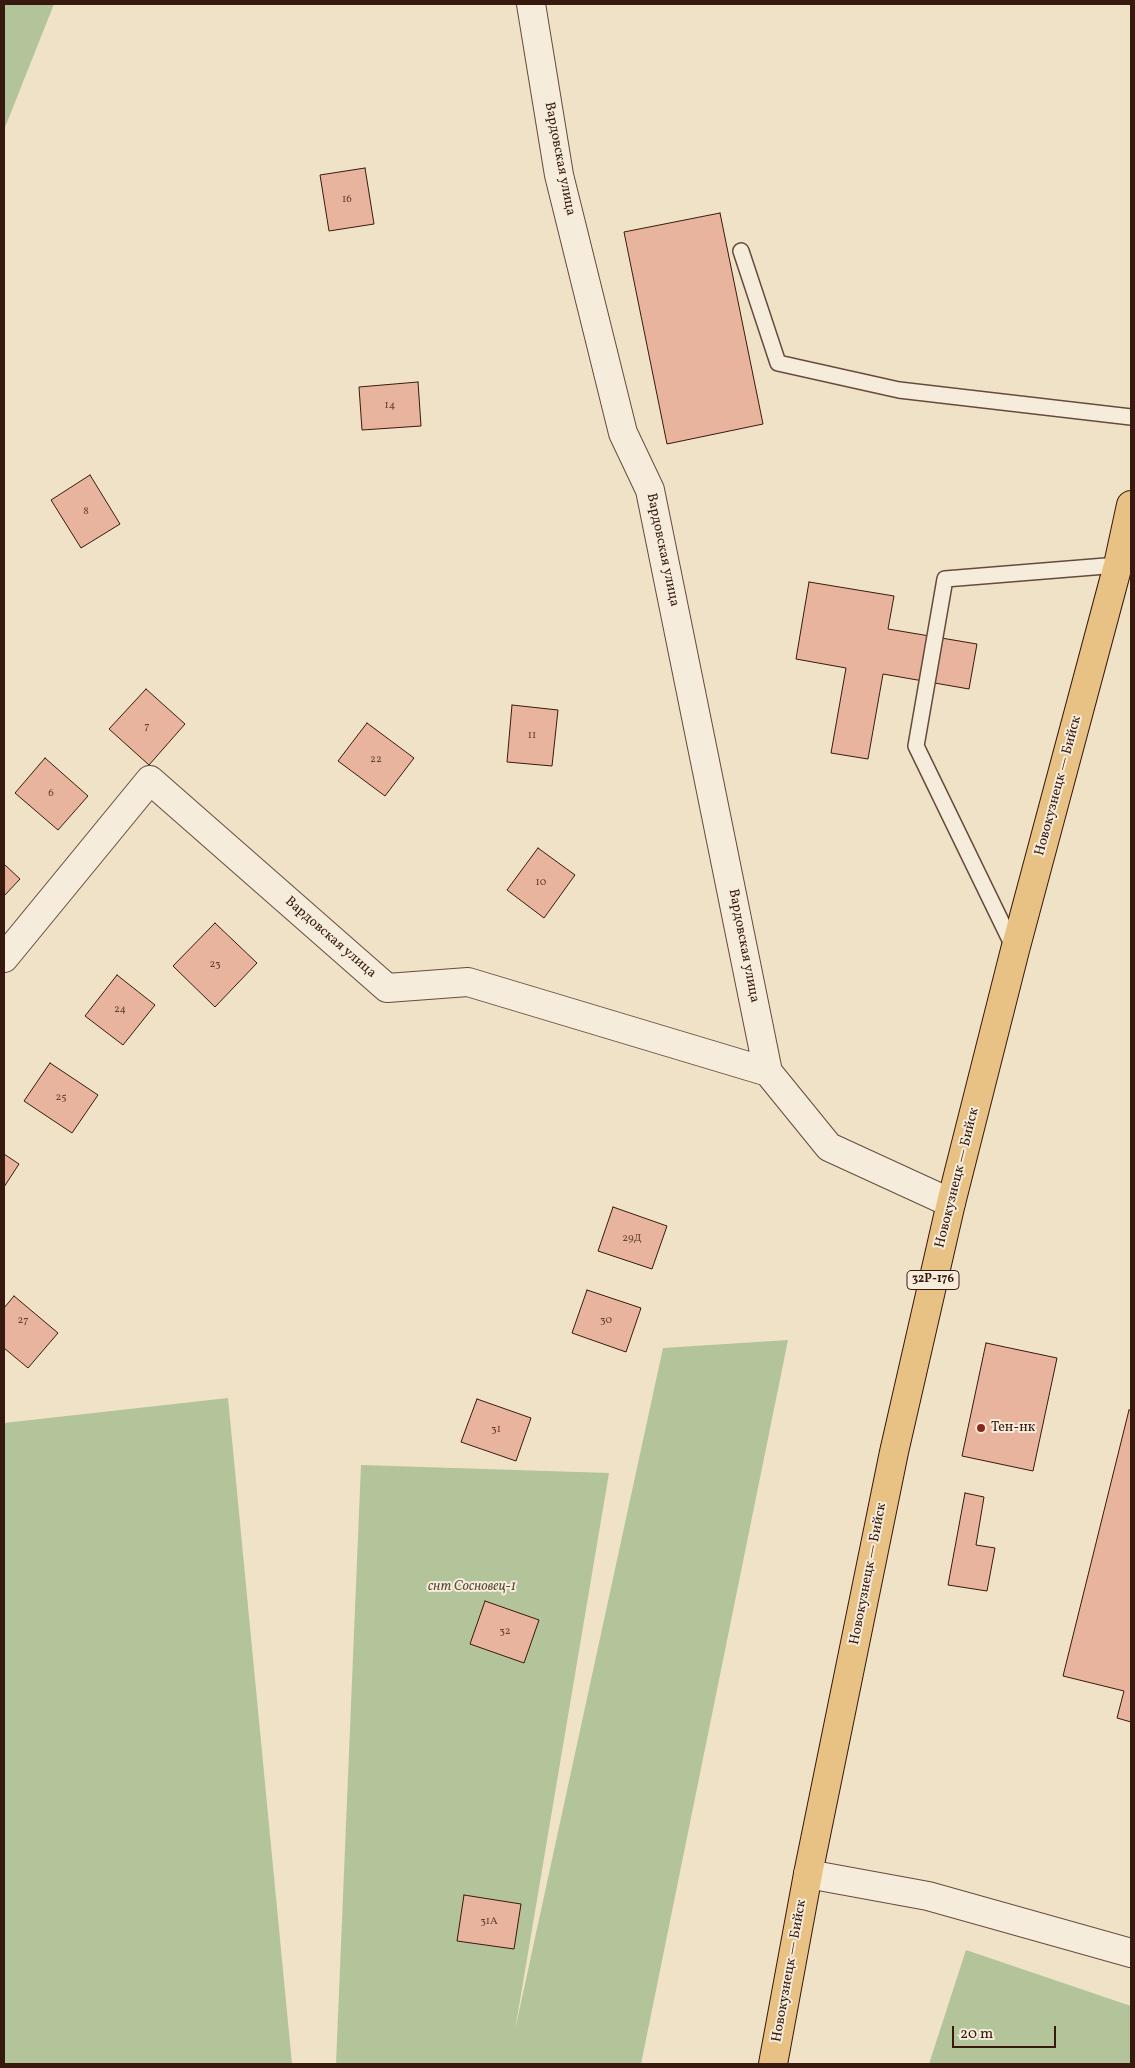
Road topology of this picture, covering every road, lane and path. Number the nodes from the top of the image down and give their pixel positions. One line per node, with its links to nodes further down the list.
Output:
1 (531, 4): 8 (street, Вардовская улица)
2 (741, 251): 3 (lane)
3 (1131, 417)
4 (1131, 505): 5 (main road, Новокузнецк — Бийск / 32Р-176)
5 (1118, 566): 6 (main road, Новокузнецк — Бийск / 32Р-176); 6 (lane)
6 (1015, 950): 9 (main road, Новокузнецк — Бийск / 32Р-176)
7 (4, 958): 8 (street, Вардовская улица)
8 (768, 1072): 9 (street, Вардовская улица)
9 (950, 1203): 10 (main road, Новокузнецк — Бийск / 32Р-176)
10 (808, 1874): 11 (street); 12 (main road, Новокузнецк — Бийск / 32Р-176)
11 (1131, 1953)
12 (773, 2064)

